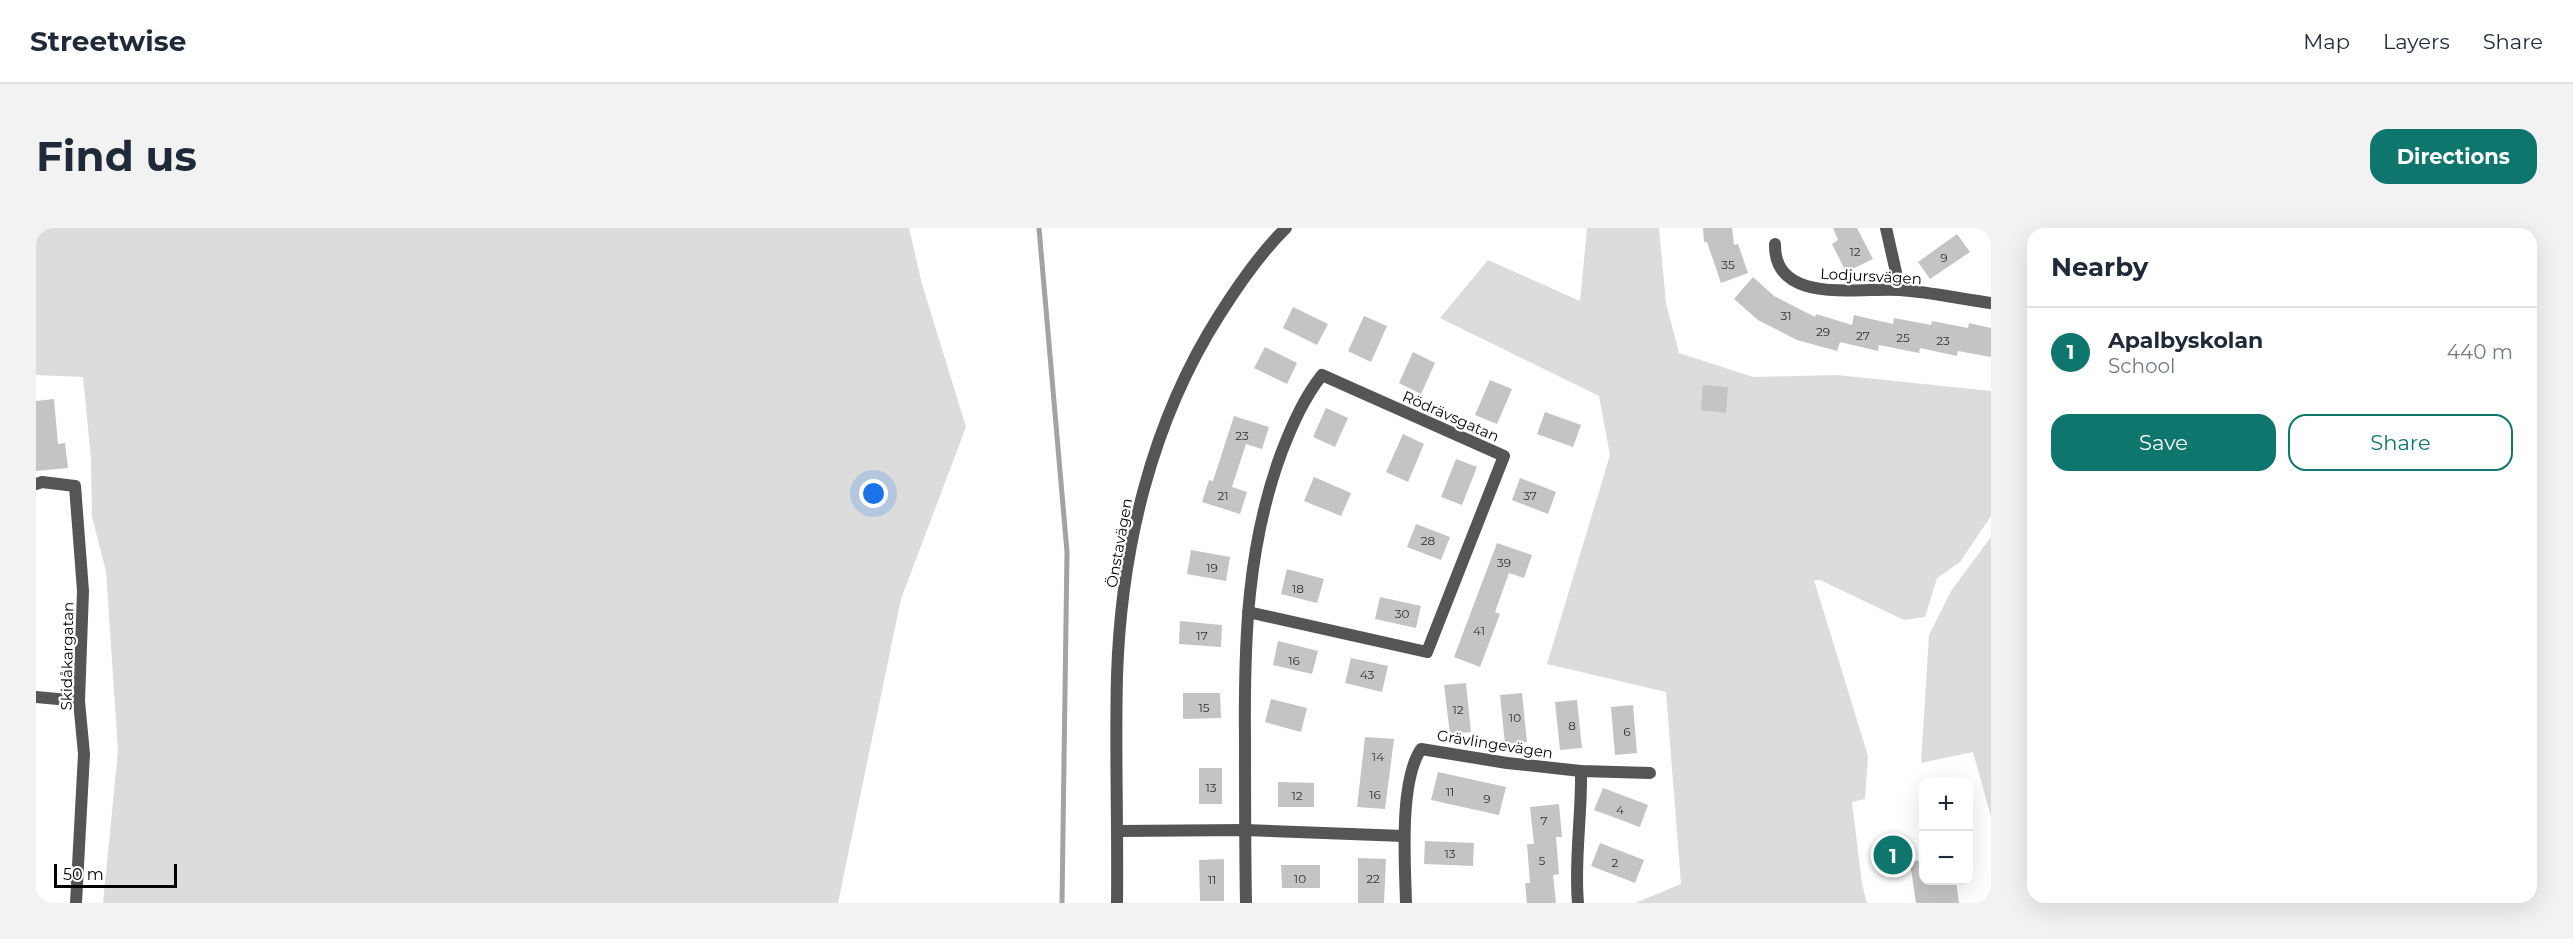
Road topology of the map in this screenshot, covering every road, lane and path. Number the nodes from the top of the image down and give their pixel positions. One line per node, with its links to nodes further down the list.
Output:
1 (1286, 228): 13 (street, Önstavägen)
2 (1886, 228): 4 (street)
3 (1774, 244): 4 (street, Lodjursvägen)
4 (1900, 290): 5 (street, Lodjursvägen)
5 (1991, 303)
6 (36, 484): 9 (street, Skidåkargatan)
7 (1248, 612): 7 (street, Rödrävsgatan); 12 (street, Rödrävsgatan)
8 (36, 698): 9 (street)
9 (79, 700): 15 (street, Skidåkargatan)
10 (1581, 771): 11 (street, Grävlingevägen); 14 (street, Grävlingevägen); 19 (street)
11 (1650, 773)
12 (1245, 830): 13 (street); 14 (street); 17 (street, Rödrävsgatan)
13 (1118, 831): 16 (street, Önstavägen)
14 (1404, 836): 18 (street, Grävlingevägen)
15 (76, 903)
16 (1117, 903)
17 (1246, 903)
18 (1406, 903)
19 (1578, 903)

